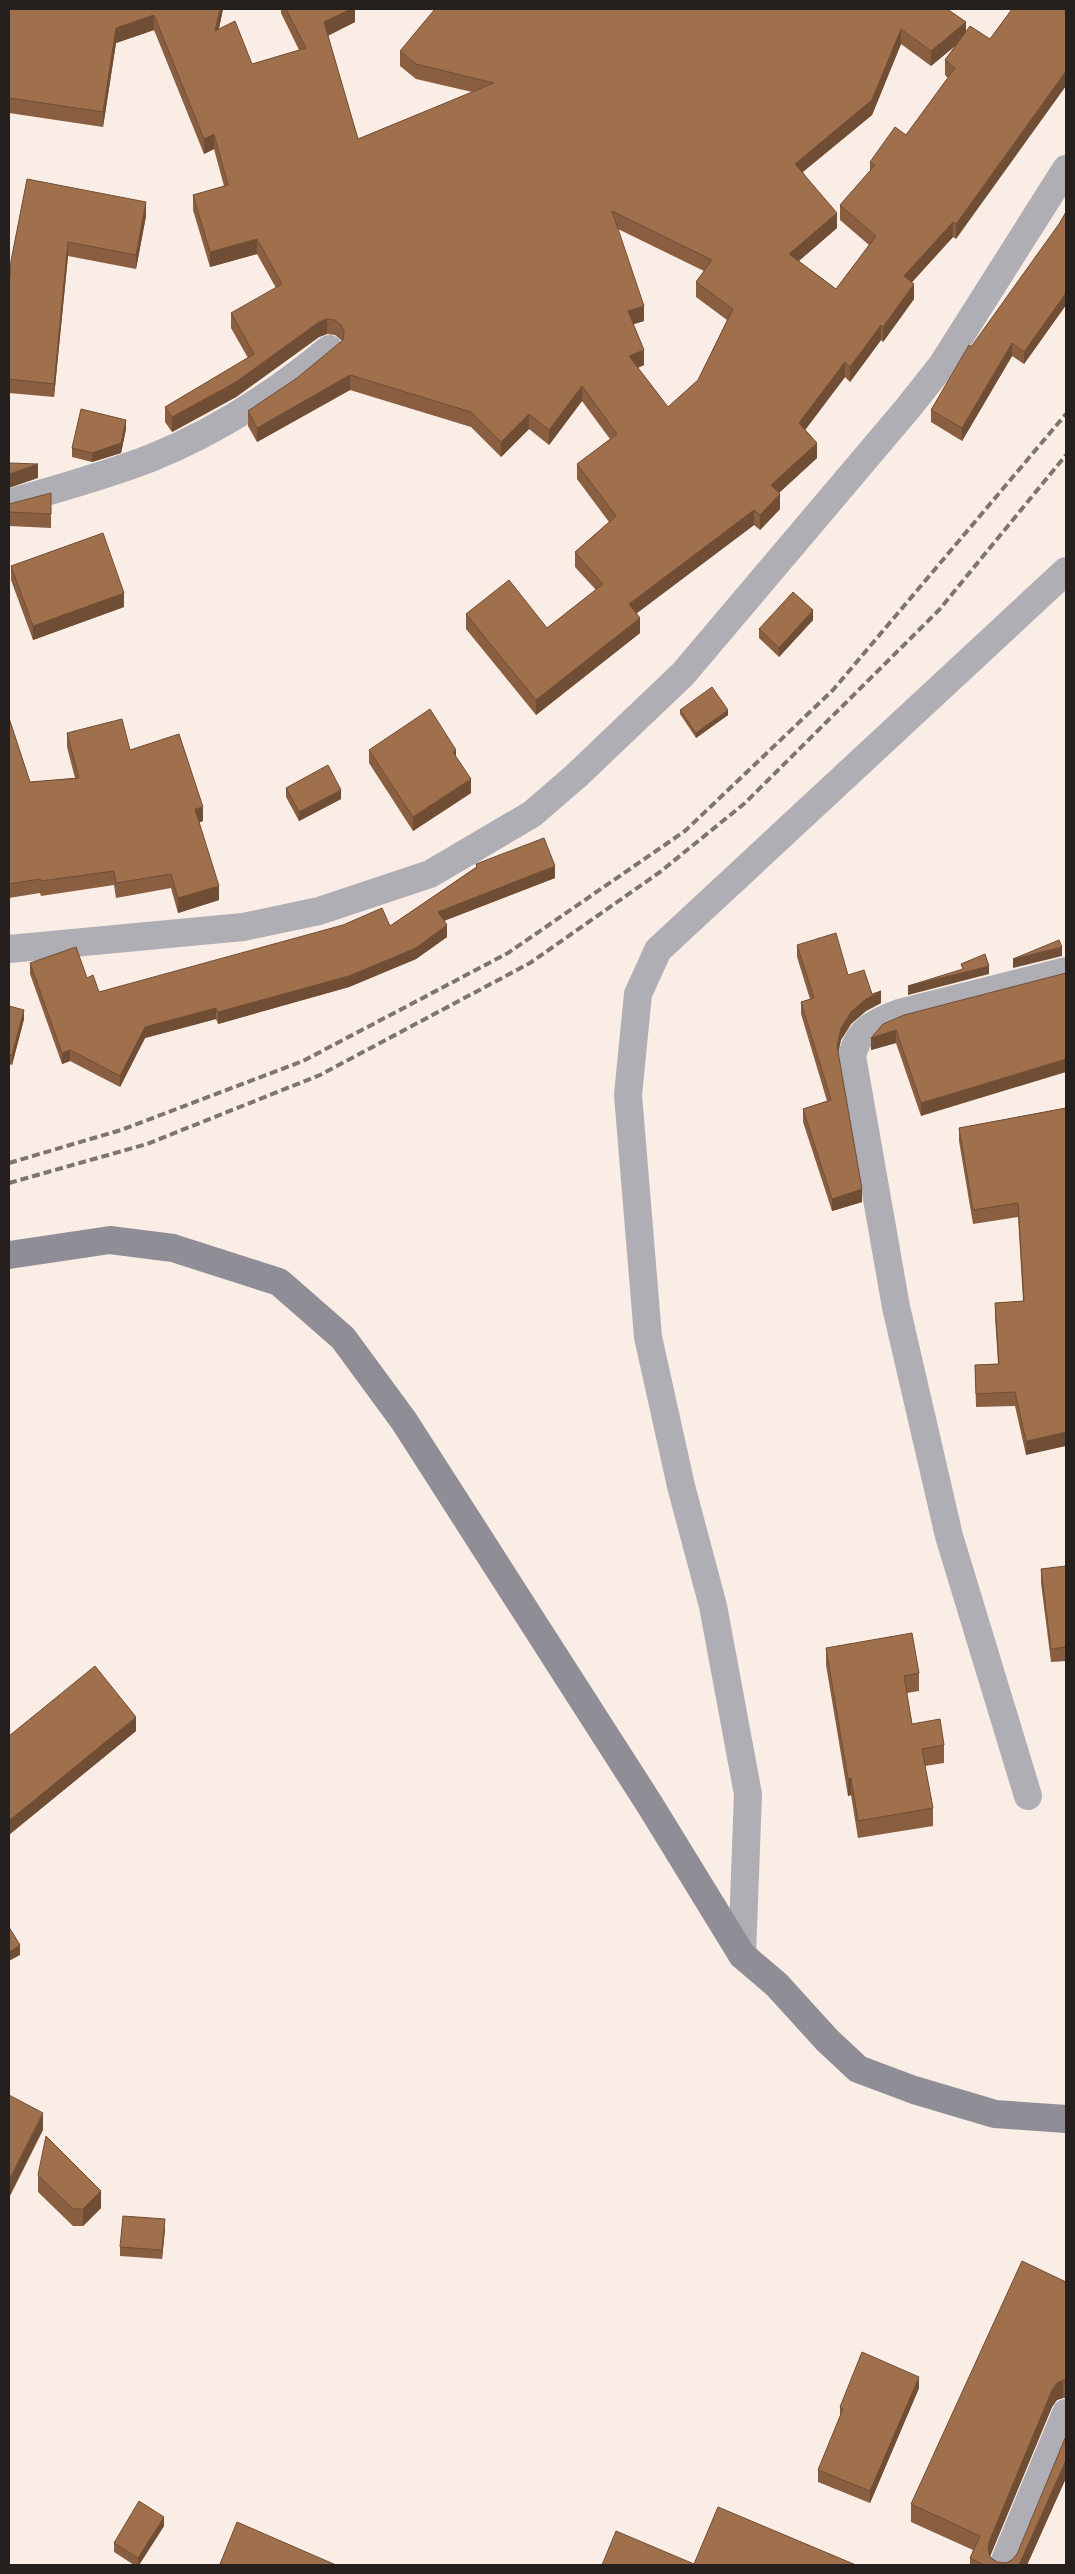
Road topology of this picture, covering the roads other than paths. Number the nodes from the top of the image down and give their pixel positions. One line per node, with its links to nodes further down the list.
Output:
1 (1066, 169): 5 (street)
2 (329, 349): 3 (street)
3 (9, 503)
4 (1066, 571): 9 (street)
5 (9, 949)
6 (1066, 971): 8 (street)
7 (9, 1255): 9 (main road)
8 (1028, 1796)
9 (742, 1955): 10 (main road)
10 (1066, 2119)
11 (1066, 2413): 12 (street)
12 (1003, 2565)

